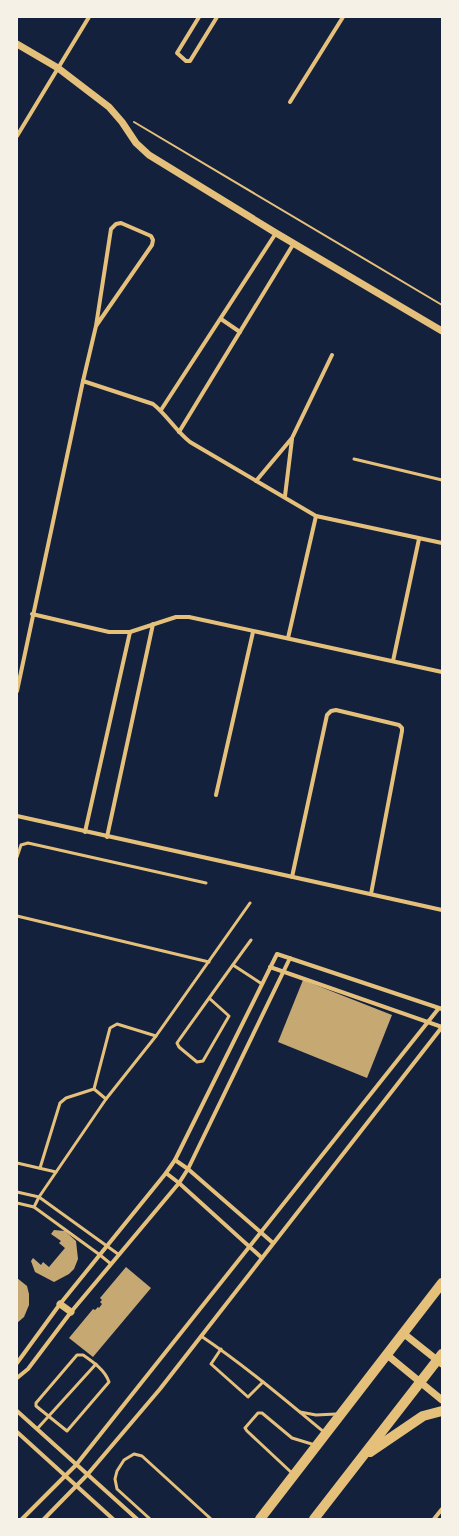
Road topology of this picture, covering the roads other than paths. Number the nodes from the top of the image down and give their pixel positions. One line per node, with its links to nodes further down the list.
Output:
1 (89, 17): 6 (street)
2 (199, 17): 3 (street)
3 (217, 17)
4 (343, 17): 7 (street)
5 (17, 44): 6 (street)
6 (58, 68): 8 (street); 9 (street)
7 (290, 102)
8 (17, 136)
9 (276, 233): 10 (street); 11 (street)
10 (294, 243): 13 (street); 14 (street)
11 (221, 319): 14 (street); 17 (street)
12 (96, 326): 12 (street); 16 (street)
13 (442, 331)
14 (240, 332): 18 (street)
15 (332, 355): 19 (street)
16 (82, 381): 17 (street); 27 (street)
17 (161, 410): 18 (street)
18 (179, 432): 22 (street)
19 (292, 438): 22 (street); 23 (street)
20 (354, 458): 21 (lane)
21 (442, 480)
22 (256, 481): 23 (street)
23 (285, 496): 24 (street)
24 (316, 516): 25 (street); 31 (street)
25 (420, 538): 26 (street); 32 (street)
26 (442, 543)
27 (32, 614): 29 (street); 34 (street)
28 (153, 624): 29 (street); 30 (street); 38 (street)
29 (130, 632): 37 (street)
30 (253, 632): 31 (street); 35 (street)
31 (288, 638): 32 (street)
32 (392, 661): 33 (street)
33 (442, 672)
34 (17, 691)
35 (216, 795)
36 (17, 816): 37 (street)
37 (85, 832): 38 (street)
38 (107, 837): 40 (street)
39 (17, 857): 41 (lane)
40 (292, 877): 42 (street); 42 (street)
41 (206, 883)
42 (371, 894): 44 (street)
43 (250, 903): 48 (lane)
44 (442, 910)
45 (17, 916): 48 (lane)
46 (251, 940): 49 (lane)
47 (290, 958): 50 (street); 51 (street); 54 (street)
48 (209, 962): 57 (lane)
49 (233, 965): 52 (lane); 53 (lane)
50 (270, 967): 51 (street); 52 (street)
51 (284, 970): 55 (street); 63 (street)
52 (262, 984): 60 (street)
53 (209, 998): 53 (lane)
54 (440, 1009): 55 (street)
55 (428, 1021): 56 (street); 71 (street)
56 (442, 1027): 72 (street)
57 (156, 1036): 58 (lane); 59 (lane)
58 (94, 1089): 59 (lane); 62 (lane)
59 (106, 1099): 64 (lane)
60 (175, 1160): 63 (street); 65 (street)
61 (17, 1162): 62 (lane)
62 (40, 1168): 64 (lane)
63 (188, 1169): 66 (street); 71 (street)
64 (56, 1172): 68 (lane)
65 (166, 1173): 66 (street); 73 (street)
66 (179, 1182): 74 (street); 75 (street)
67 (17, 1192): 68 (lane)
68 (39, 1196): 70 (lane); 73 (lane)
69 (17, 1203): 70 (lane)
70 (34, 1207): 76 (lane)
71 (262, 1233): 72 (street); 74 (street)
72 (273, 1243): 77 (street)
73 (106, 1246): 75 (lane); 76 (street)
74 (250, 1247): 77 (street); 103 (street)
75 (118, 1254): 78 (street)
76 (100, 1255): 78 (lane); 80 (street)
77 (262, 1258): 83 (street)
78 (111, 1264): 81 (street)
79 (442, 1283): 82 (main road)
80 (60, 1304): 81 (street); 87 (street)
81 (71, 1312): 89 (street)
82 (403, 1333): 85 (main road); 86 (street)
83 (201, 1336): 84 (lane); 104 (street)
84 (221, 1349): 90 (lane); 90 (lane)
85 (386, 1354): 91 (street); 96 (main road)
86 (440, 1360): 91 (main road)
87 (17, 1363)
88 (96, 1364): 97 (lane); 97 (lane); 97 (lane)
89 (17, 1378)
90 (263, 1382): 95 (lane)
91 (421, 1382): 92 (street); 102 (main road)
92 (442, 1400)
93 (17, 1411): 98 (street)
94 (442, 1411): 102 (main road)
95 (299, 1412): 96 (lane); 100 (lane)
96 (340, 1414): 100 (main road)
97 (49, 1416): 98 (lane)
98 (37, 1429): 103 (street)
99 (17, 1432): 106 (street)
100 (326, 1433): 101 (main road)
101 (316, 1445): 105 (main road); 105 (lane)
102 (363, 1456): 116 (main road)
103 (76, 1465): 104 (street); 106 (street)
104 (87, 1475): 107 (street); 112 (street)
105 (294, 1475): 115 (main road)
106 (66, 1476): 107 (street); 109 (street)
107 (77, 1486): 110 (street); 111 (street)
108 (442, 1509): 117 (street)
109 (22, 1519)
110 (44, 1519)
111 (113, 1519)
112 (137, 1519)
113 (150, 1519): 114 (lane)
114 (211, 1519)
115 (260, 1519)
116 (314, 1519)
117 (434, 1519)

